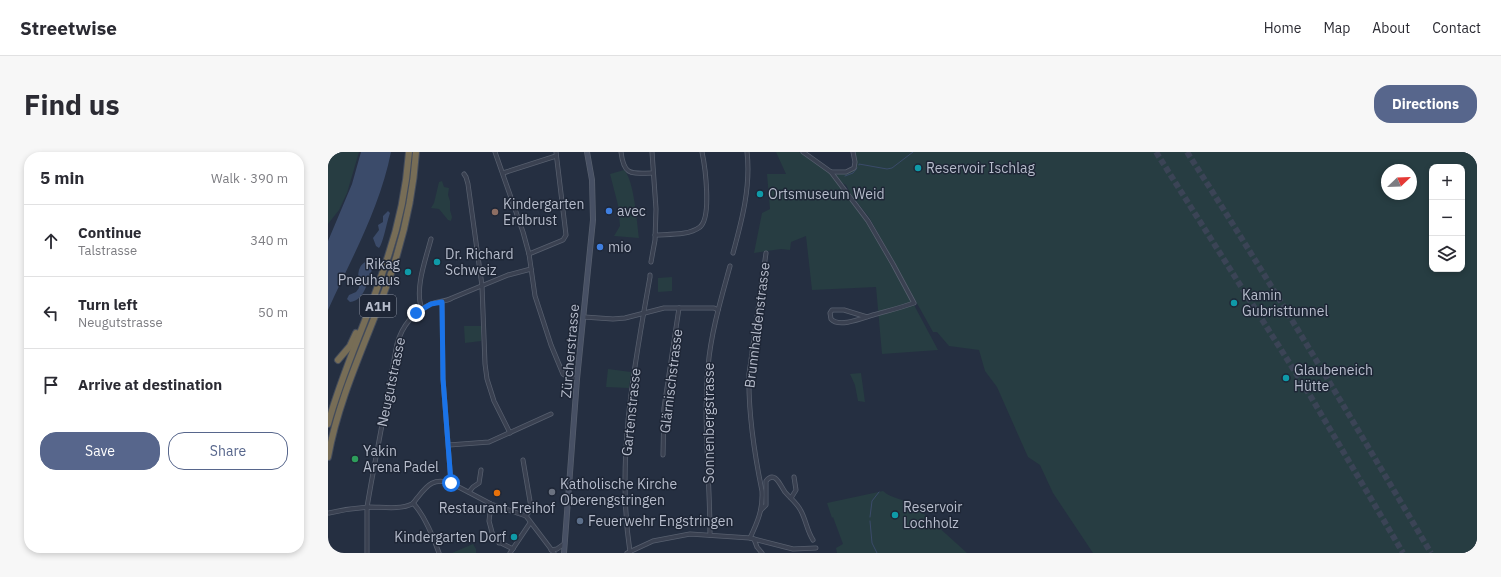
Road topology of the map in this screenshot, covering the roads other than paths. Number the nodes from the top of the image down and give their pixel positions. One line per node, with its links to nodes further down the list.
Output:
1 (409, 152): 28 (highway, A1H)
2 (416, 152): 42 (highway, A1H)
3 (495, 152): 14 (street)
4 (587, 152): 33 (main road, Zürcherstrasse)
5 (621, 152): 15 (street)
6 (652, 152): 15 (street)
7 (702, 152): 17 (street)
8 (747, 152): 19 (street)
9 (803, 152): 12 (street)
10 (854, 152): 13 (street)
11 (556, 154): 14 (street); 21 (street)
12 (808, 154): 13 (street)
13 (831, 172): 34 (street)
14 (503, 173): 21 (street)
15 (653, 173): 17 (street)
16 (464, 174): 26 (street)
17 (655, 235): 22 (street)
18 (431, 240): 30 (street)
19 (733, 253)
20 (766, 253): 52 (street, Brunnhaldenstrasse)
21 (529, 254): 24 (street)
22 (651, 262)
23 (730, 266): 31 (street, Sonnenbergstrasse)
24 (531, 269): 26 (street, Neugutstrasse); 36 (street)
25 (650, 275): 32 (street, Gartenstrasse)
26 (482, 286): 27 (street, Neugutstrasse); 39 (street)
27 (442, 302): 30 (street, Neugutstrasse); 40 (street)
28 (371, 305): 35 (highway); 38 (highway, A1H)
29 (679, 308): 31 (street); 32 (street); 41 (street, Glärnischstrasse)
30 (422, 309): 51 (street, Neugutstrasse)
31 (718, 310): 56 (street, Sonnenbergstrasse)
32 (644, 313): 33 (street); 65 (street, Gartenstrasse)
33 (584, 317): 36 (main road, Zürcherstrasse)
34 (867, 317): 34 (street)
35 (338, 360)
36 (577, 379): 61 (main road, Zürcherstrasse)
37 (551, 414): 39 (street)
38 (328, 424)
39 (510, 433): 40 (street)
40 (449, 445): 46 (street)
41 (663, 455)
42 (328, 457)
43 (524, 460): 54 (street)
44 (481, 470): 47 (street)
45 (794, 477): 48 (street)
46 (451, 483): 47 (street); 49 (street)
47 (469, 492): 50 (street)
48 (791, 498): 52 (street); 59 (street)
49 (413, 504): 51 (street); 67 (street)
50 (491, 504): 54 (street); 57 (street)
51 (367, 507): 53 (street); 66 (street, Neugutstrasse)
52 (761, 510): 58 (street, Brunnhaldenstrasse)
53 (329, 512)
54 (526, 516): 55 (street)
55 (530, 523): 63 (street); 64 (street)
56 (710, 535): 58 (street); 65 (street)
57 (493, 536)
58 (752, 538): 62 (street); 70 (street)
59 (812, 540)
60 (499, 543): 63 (street)
61 (564, 544): 64 (street); 69 (main road, Zürcherstrasse)
62 (816, 548)
63 (513, 549): 68 (street)
64 (551, 551)
65 (629, 552)
66 (367, 553)
67 (439, 553)
68 (510, 553)
69 (564, 553)
70 (762, 553)

